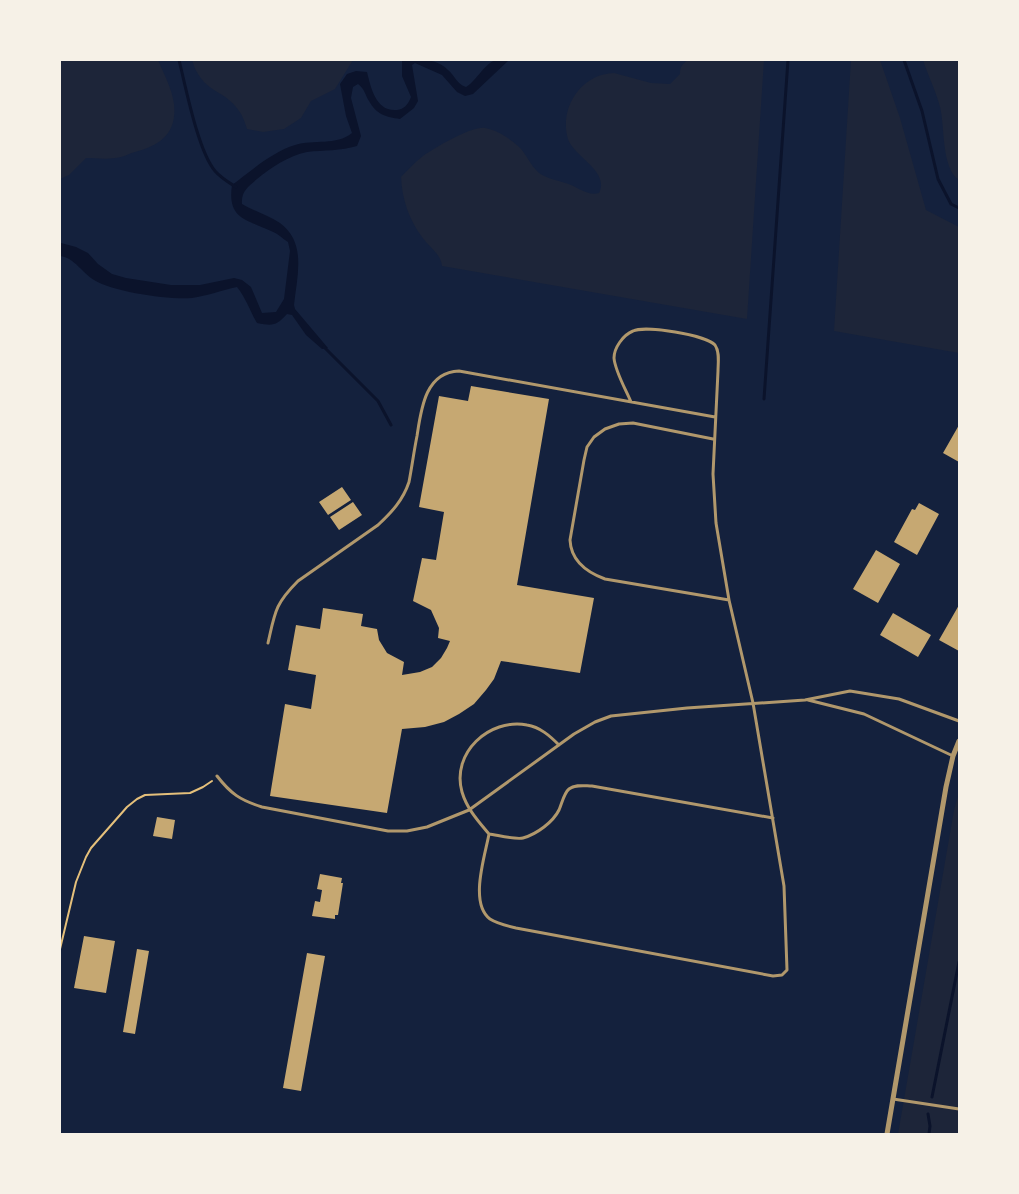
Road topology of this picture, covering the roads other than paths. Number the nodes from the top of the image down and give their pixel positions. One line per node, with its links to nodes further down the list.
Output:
1 (631, 402): 2 (lane); 2 (lane); 5 (lane)
2 (715, 417): 3 (lane)
3 (714, 439): 4 (lane); 4 (lane)
4 (729, 600): 7 (lane)
5 (268, 643)
6 (805, 700): 7 (lane); 8 (lane); 11 (lane)
7 (753, 703): 10 (lane); 14 (lane)
8 (959, 721)
9 (959, 741): 11 (street)
10 (559, 745): 13 (lane); 13 (lane)
11 (953, 756): 16 (street)
12 (217, 776): 13 (lane)
13 (469, 810): 15 (lane)
14 (772, 818): 15 (lane); 15 (lane)
15 (488, 834)
16 (893, 1099): 17 (lane); 18 (street)
17 (959, 1108)
18 (887, 1134)

